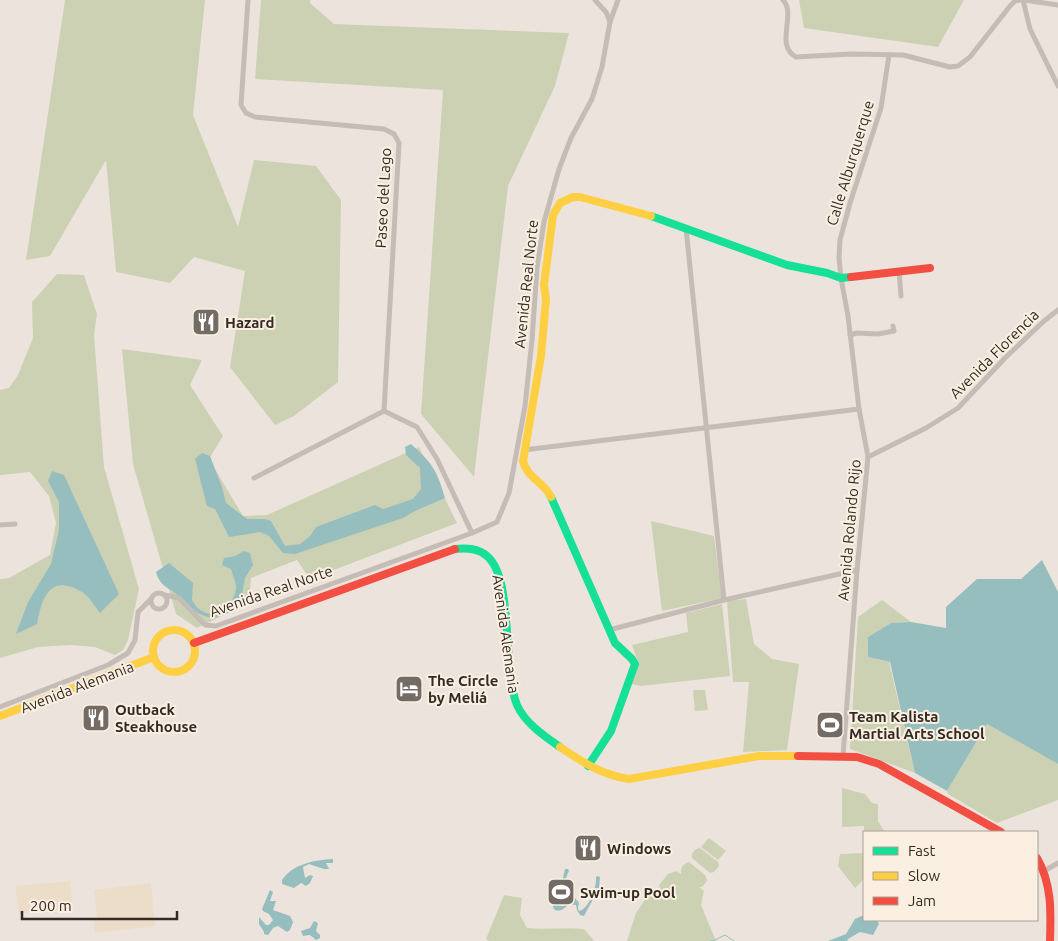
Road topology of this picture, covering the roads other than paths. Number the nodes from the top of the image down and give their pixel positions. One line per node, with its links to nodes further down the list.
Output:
1 (248, 0): 19 (street, Paseo del Lago)
2 (595, 0): 7 (street)
3 (618, 0): 7 (street, Avenida Real Norte)
4 (783, 0): 8 (street)
5 (1023, 0): 6 (street); 8 (street); 9 (street)
6 (1058, 5)
7 (610, 22): 26 (street, Avenida Real Norte)
8 (889, 55): 13 (street, Calle Alburquerque)
9 (1058, 86)
10 (686, 228): 13 (street); 20 (street); 21 (street)
11 (930, 268): 12 (street)
12 (899, 271): 13 (street); 14 (street)
13 (841, 278): 17 (street, Avenida Rolando Rijo)
14 (902, 296)
15 (1058, 310): 22 (street, Avenida Florencia)
16 (893, 326): 17 (street)
17 (850, 335): 18 (street, Avenida Rolando Rijo)
18 (859, 409): 20 (street); 22 (street, Avenida Rolando Rijo)
19 (384, 411): 23 (street); 26 (street)
20 (706, 427): 21 (street); 31 (street)
21 (524, 450): 35 (street)
22 (868, 457): 27 (street, Avenida Rolando Rijo)
23 (254, 478)
24 (15, 524): 25 (street)
25 (0, 525)
26 (472, 533): 29 (street, Avenida Real Norte)
27 (857, 570): 31 (street); 40 (street, Avenida Rolando Rijo)
28 (165, 595): 29 (street); 30 (street); 32 (street)
29 (173, 596): 32 (street)
30 (151, 599): 33 (street); 34 (street)
31 (724, 600): 35 (street)
32 (167, 602): 34 (street)
33 (143, 605): 34 (street); 38 (street)
34 (152, 606)
35 (609, 630): 41 (street)
36 (194, 643): 37 (street); 37 (street); 41 (street, Avenida Alemania)
37 (154, 657): 39 (street, Avenida Alemania)
38 (0, 706)
39 (0, 716)
40 (843, 756): 41 (street, Avenida Alemania); 42 (street, Avenida Alemania)
41 (588, 766)
42 (999, 831)
43 (1038, 860): 45 (street)
44 (1058, 863): 45 (street)
45 (1044, 871): 46 (street)
46 (1050, 941)

